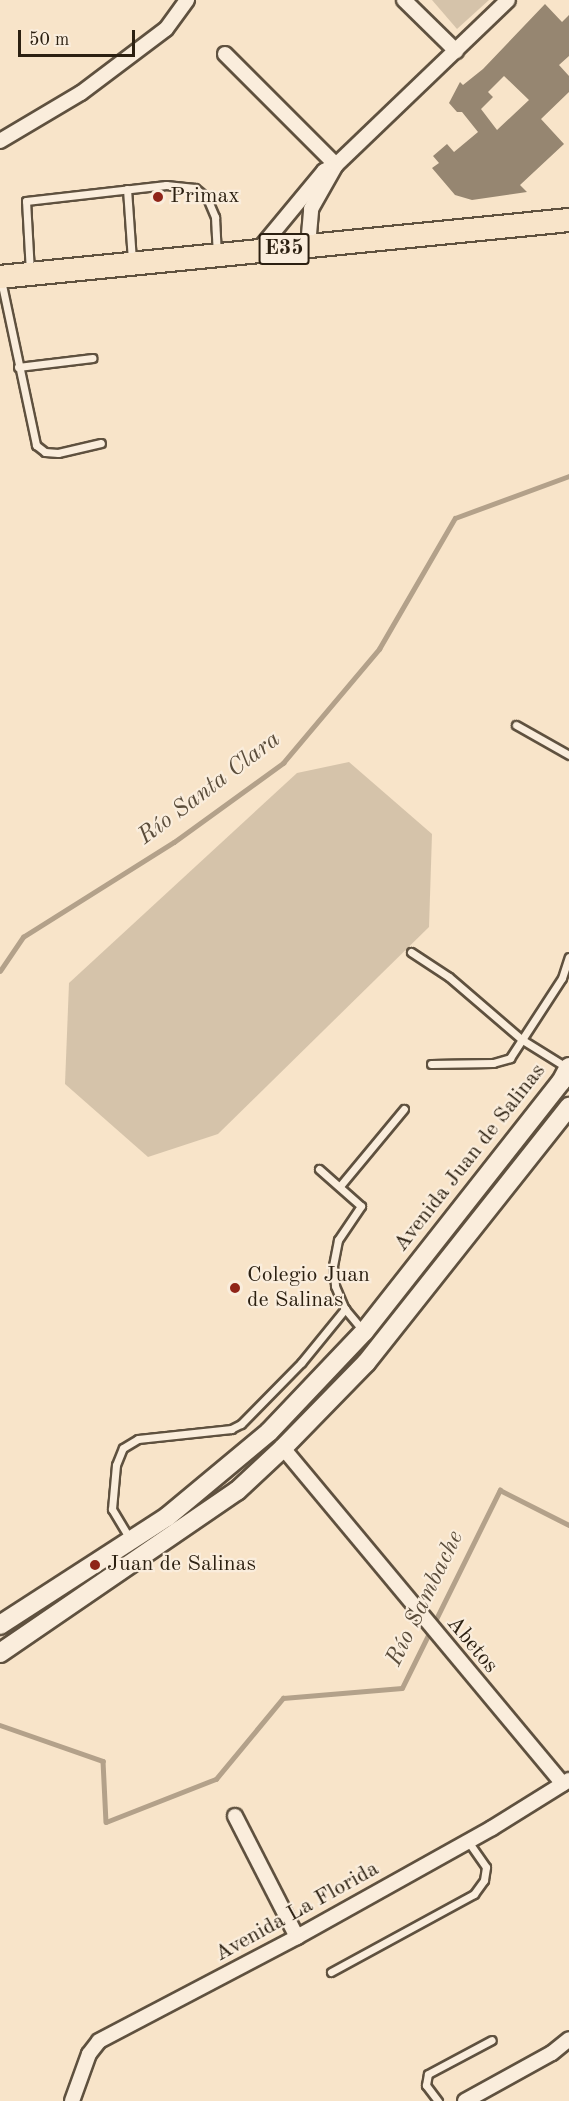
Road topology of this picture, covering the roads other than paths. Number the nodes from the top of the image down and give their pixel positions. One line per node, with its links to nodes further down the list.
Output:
1 (187, 0): 6 (street)
2 (404, 0): 4 (street)
3 (508, 0): 4 (street)
4 (456, 51): 7 (street)
5 (225, 54): 7 (street)
6 (0, 141)
7 (336, 165): 10 (street); 11 (street)
8 (127, 189): 12 (lane); 13 (lane); 14 (lane)
9 (569, 220): 10 (highway, E35)
10 (308, 246): 11 (highway, E35)
11 (256, 252): 12 (highway, E35)
12 (217, 256): 13 (highway, E35)
13 (133, 266): 14 (highway, E35)
14 (30, 274): 15 (highway, E35)
15 (0, 278): 17 (lane)
16 (92, 358): 17 (lane)
17 (18, 367): 18 (lane)
18 (101, 443)
19 (516, 725): 20 (lane)
20 (569, 755)
21 (411, 952): 23 (lane)
22 (569, 957): 23 (lane)
23 (521, 1039): 24 (lane); 25 (lane)
24 (431, 1064)
25 (569, 1068): 31 (main road, Avenida Juan de Salinas)
26 (569, 1107): 32 (main road, Avenida Juan de Salinas)
27 (404, 1109): 29 (lane)
28 (319, 1169): 29 (lane)
29 (340, 1186): 30 (lane)
30 (345, 1309): 31 (lane); 34 (lane)
31 (364, 1332): 32 (main road); 34 (main road, Avenida Juan de Salinas)
32 (380, 1345): 33 (main road, Avenida Juan de Salinas)
33 (283, 1448): 36 (main road, Avenida Juan de Salinas); 37 (street, Abetos)
34 (131, 1541): 35 (main road, Avenida Juan de Salinas)
35 (0, 1625)
36 (0, 1653)
37 (566, 1782): 39 (street, Avenida La Florida)
38 (235, 1816): 40 (street)
39 (468, 1841): 40 (street, Avenida La Florida); 41 (lane)
40 (297, 1937): 44 (street, Avenida La Florida)
41 (331, 1972)
42 (569, 2039): 46 (street)
43 (492, 2040): 45 (lane)
44 (72, 2101)
45 (438, 2101)
46 (465, 2101)

